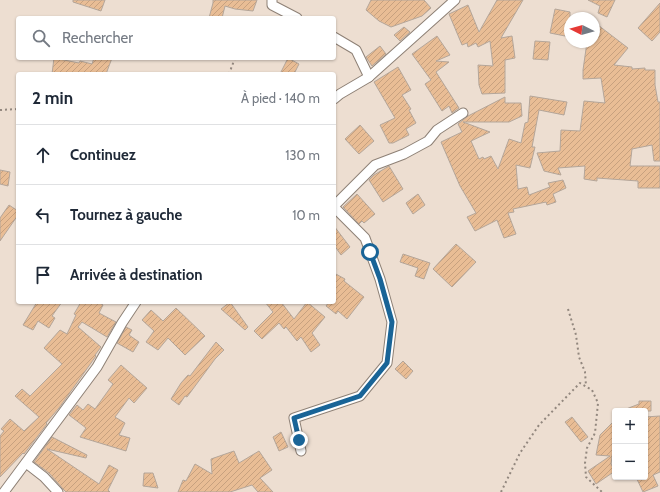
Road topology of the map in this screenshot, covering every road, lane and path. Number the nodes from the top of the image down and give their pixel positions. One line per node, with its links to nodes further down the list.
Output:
1 (272, 0): 3 (street)
2 (455, 0): 7 (street)
3 (293, 16)
4 (336, 38): 7 (street)
5 (233, 60): 6 (path)
6 (230, 72)
7 (369, 77): 8 (street)
8 (336, 97)
9 (16, 109): 10 (path)
10 (0, 110)
11 (463, 113): 12 (street)
12 (336, 204)
13 (336, 208): 17 (street)
14 (135, 304): 18 (street)
15 (568, 309): 16 (path)
16 (586, 386): 21 (path); 22 (path)
17 (301, 451)
18 (26, 462): 19 (street); 20 (street)
19 (4, 492)
20 (58, 492)
21 (501, 492)
22 (602, 492)

